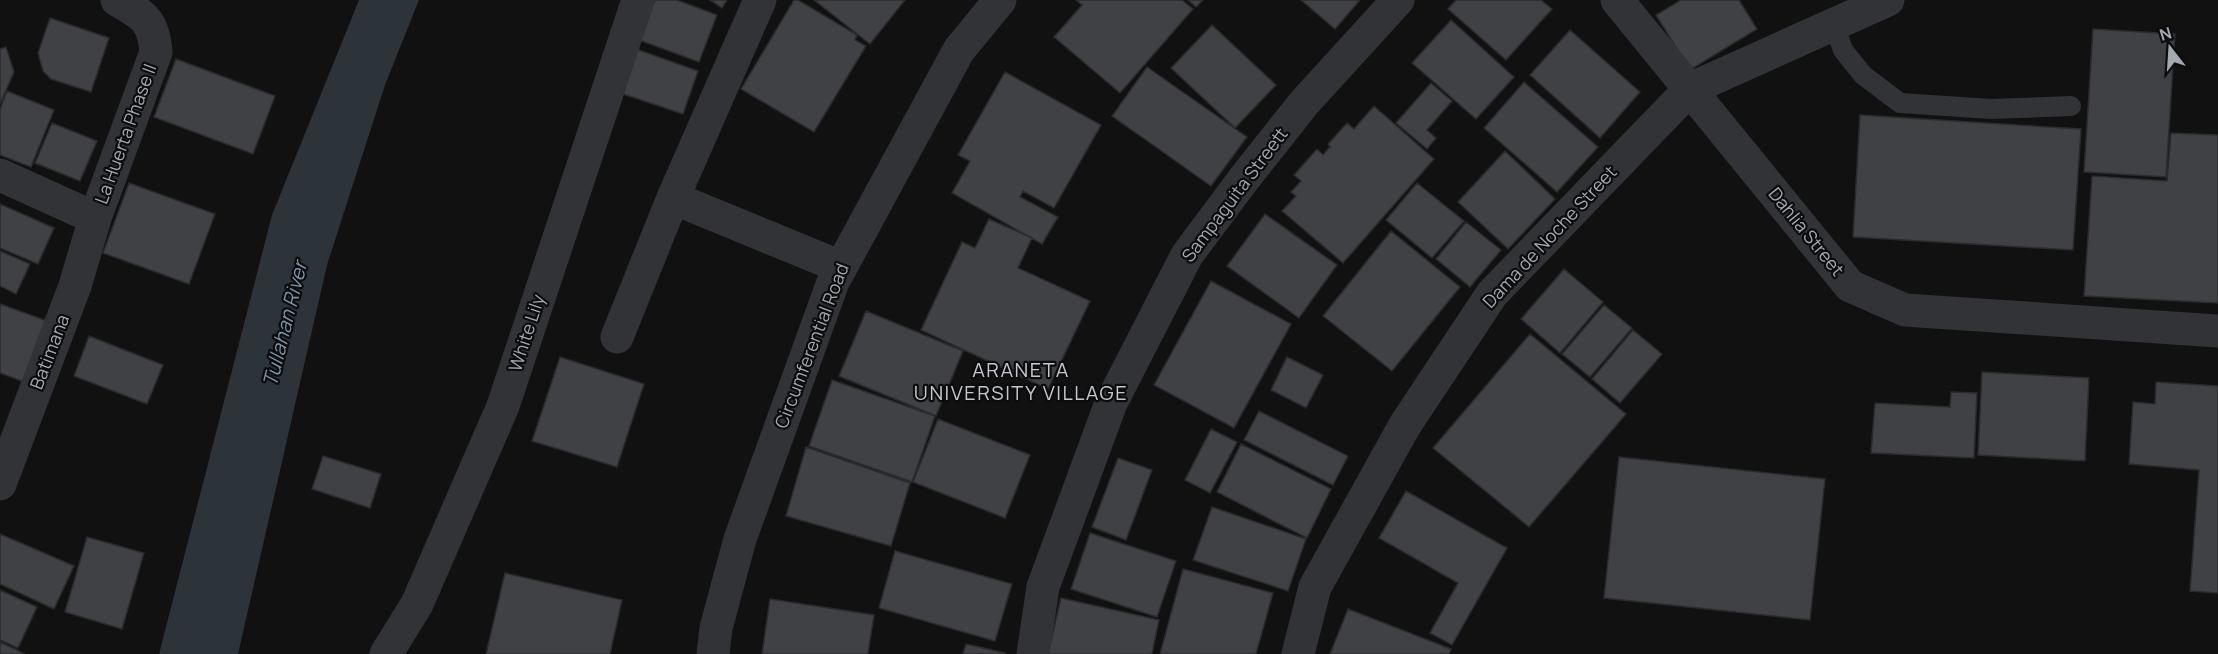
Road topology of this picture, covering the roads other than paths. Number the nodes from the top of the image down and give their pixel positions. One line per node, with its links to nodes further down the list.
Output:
1 (117, 0): 13 (street, La Huerta Phase II)
2 (638, 0): 18 (street, White Lily)
3 (760, 0): 12 (street)
4 (1000, 0): 14 (street, Circumferential Road)
5 (1398, 0): 20 (street, Sampaguita Streett)
6 (1617, 0): 9 (street, Dahlia Street)
7 (1888, 0): 8 (street, Dama de Noche Street)
8 (1834, 25): 9 (street, Dama de Noche Street); 10 (lane)
9 (1690, 89): 15 (street, Dahlia Street); 21 (street, Dama de Noche Street)
10 (2071, 106)
11 (0, 176): 13 (street, La Huerta Phase II)
12 (673, 198): 14 (street); 16 (street)
13 (95, 218): 17 (street, Batimana)
14 (841, 267): 19 (street, Circumferential Road)
15 (2218, 331)
16 (617, 337)
17 (0, 484)
18 (386, 654)
19 (713, 654)
20 (1033, 654)
21 (1298, 654)

